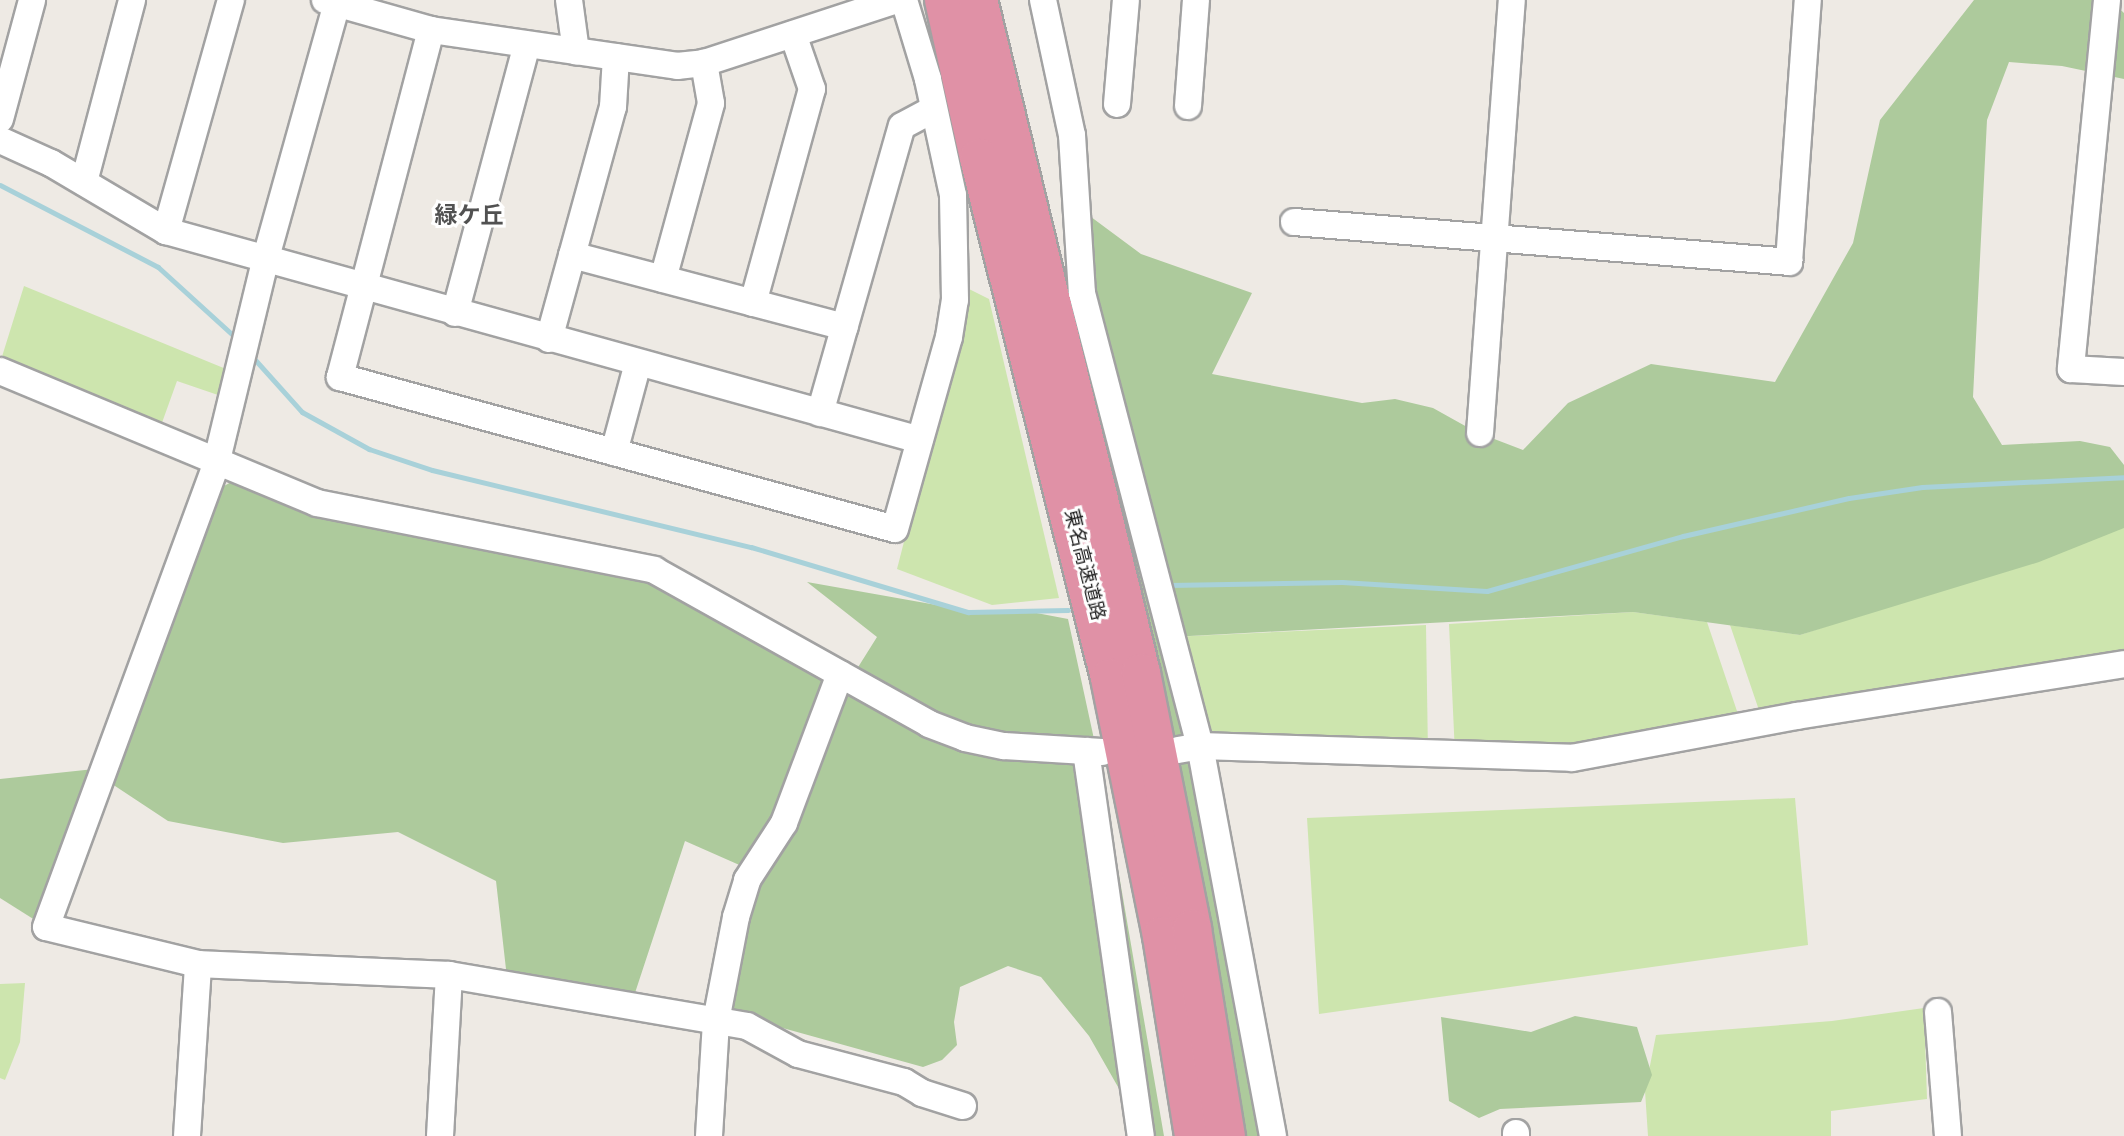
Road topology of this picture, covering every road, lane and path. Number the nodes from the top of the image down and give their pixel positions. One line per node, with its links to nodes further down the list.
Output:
1 (32, 0): 21 (street)
2 (132, 0): 30 (street)
3 (231, 0): 32 (street)
4 (569, 0): 20 (street)
5 (897, 0): 18 (street)
6 (904, 0): 26 (street)
7 (937, 0): 29 (highway)
8 (944, 0): 29 (highway, 東名高速道路)
9 (978, 0): 63 (highway, 東名高速道路)
10 (1043, 0): 52 (street)
11 (1126, 0): 24 (street)
12 (1196, 0): 25 (street)
13 (1512, 0): 33 (street)
14 (1808, 0): 33 (street)
15 (2107, 0): 44 (street)
16 (333, 2): 17 (street); 35 (street)
17 (431, 30): 19 (street); 37 (street)
18 (793, 34): 23 (street); 38 (street)
19 (527, 44): 20 (street); 39 (street)
20 (576, 52): 22 (street)
21 (8, 54): 27 (street)
22 (616, 58): 23 (street); 34 (street)
23 (704, 63): 36 (street)
24 (1117, 104)
25 (1188, 106)
26 (934, 109): 40 (street); 47 (street)
27 (0, 119)
28 (0, 140): 30 (street)
29 (979, 158): 62 (highway, 東名高速道路)
30 (84, 182): 32 (street)
31 (1294, 222): 33 (street)
32 (166, 231): 35 (street)
33 (1494, 239): 46 (street)
34 (572, 255): 36 (street); 41 (street)
35 (265, 261): 37 (street); 49 (street)
36 (663, 279): 38 (street)
37 (363, 288): 39 (street); 48 (street)
38 (753, 303): 40 (street)
39 (455, 313): 41 (street)
40 (845, 327): 45 (street)
41 (549, 339): 42 (street)
42 (638, 363): 45 (street); 48 (street)
43 (0, 371): 49 (street)
44 (2124, 372)
45 (820, 413): 47 (street)
46 (1480, 433)
47 (920, 440): 48 (street)
48 (614, 452)
49 (216, 464): 51 (street); 53 (street)
50 (2124, 664): 52 (street)
51 (840, 674): 56 (street); 61 (street)
52 (1189, 748): 64 (street)
53 (198, 964): 54 (street); 58 (street)
54 (449, 975): 56 (street); 59 (street)
55 (1938, 1012): 65 (street)
56 (716, 1021): 57 (street); 60 (street)
57 (963, 1107)
58 (187, 1136)
59 (440, 1136)
60 (709, 1136)
61 (1141, 1136)
62 (1194, 1136)
63 (1226, 1136)
64 (1273, 1136)
65 (1948, 1136)

